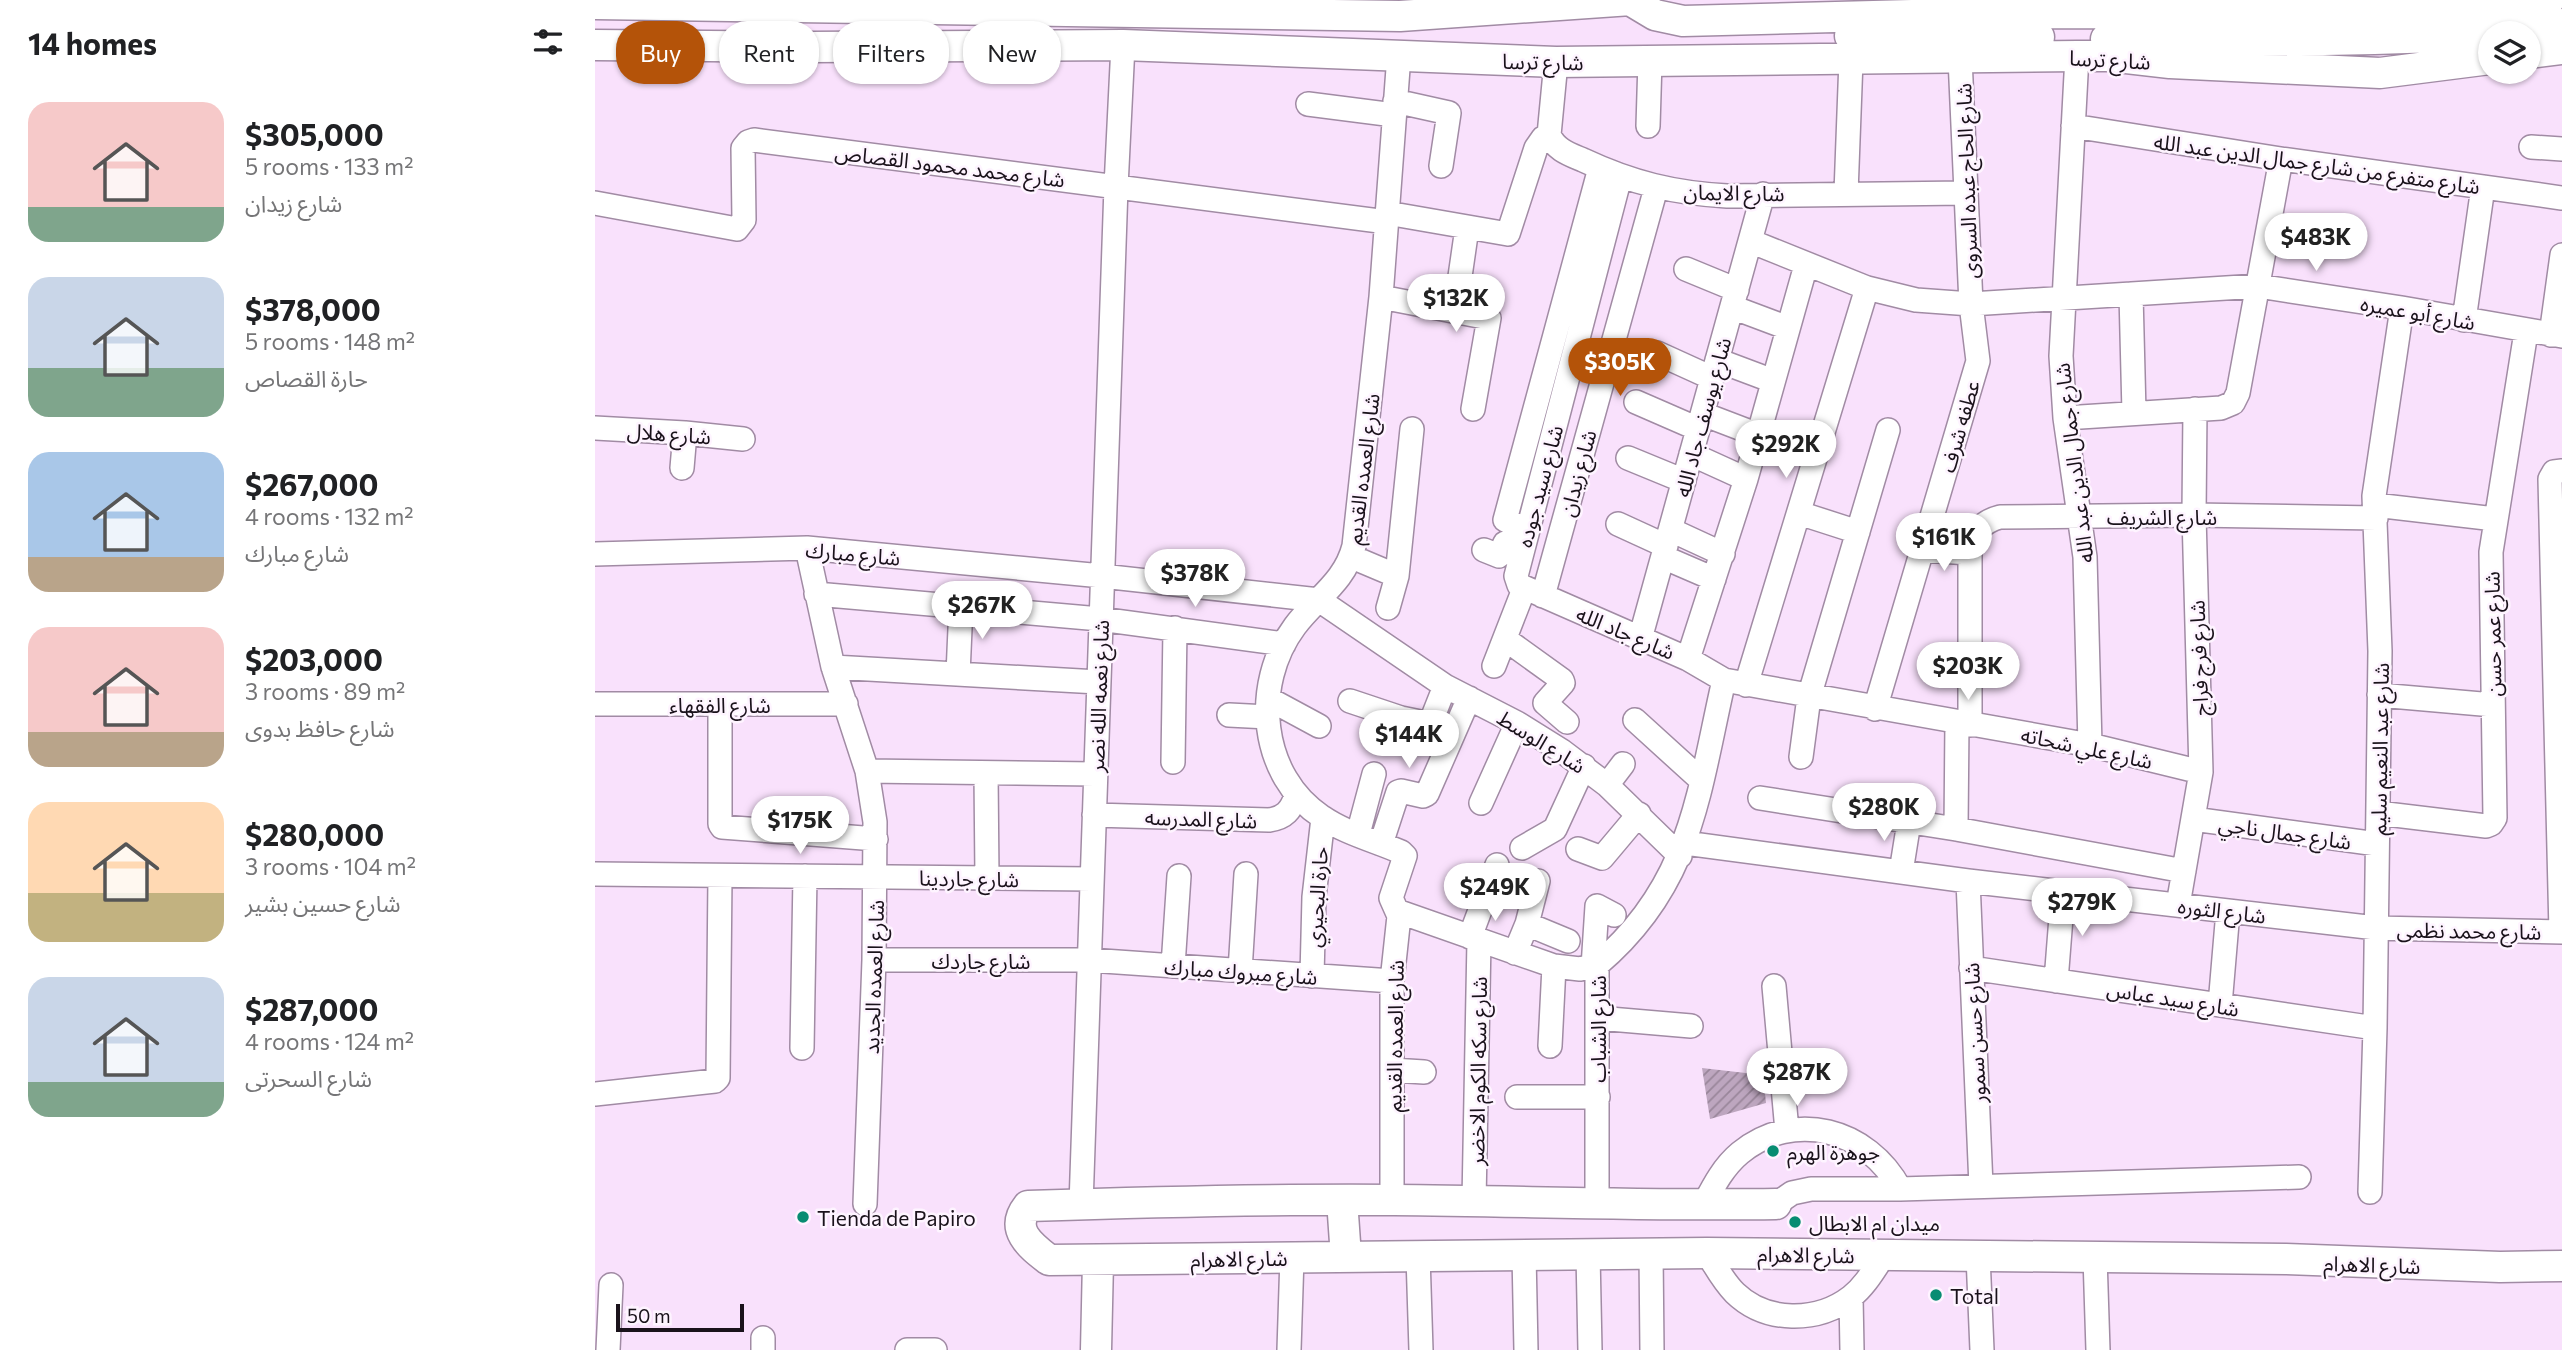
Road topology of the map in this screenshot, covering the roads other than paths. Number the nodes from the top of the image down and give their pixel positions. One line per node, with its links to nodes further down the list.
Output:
1 (1630, 0): 7 (main road); 14 (main road)
2 (2549, 0): 14 (main road)
3 (597, 3): 4 (main road)
4 (666, 4): 9 (main road); 17 (main road)
5 (847, 4): 6 (main road); 9 (main road)
6 (945, 5): 8 (main road)
7 (1497, 5): 11 (main road)
8 (1048, 6): 10 (main road)
9 (779, 7): 12 (main road)
10 (1127, 7): 11 (main road)
11 (1400, 8)
12 (776, 21)
13 (2562, 24): 15 (main road)
14 (1991, 25): 16 (main road); 28 (main road)
15 (2541, 27)
16 (2478, 34)
17 (705, 42)
18 (595, 45): 19 (main road, شارع ترسا)
19 (616, 45)
20 (1123, 45): 21 (main road, شارع ترسا); 24 (main road, شارع ترسا); 41 (street, شارع نعمه الله نصر)
21 (819, 47)
22 (2562, 49): 23 (main road)
23 (2541, 52)
24 (1399, 55): 30 (main road, شارع ترسا); 32 (street, شارع العمده القديم)
25 (2077, 56): 26 (main road, شارع ترسا); 29 (main road, شارع ترسا); 34 (street, شارع جمال الدين عبد الله)
26 (1961, 58): 27 (main road, شارع ترسا); 45 (street, شارع الحاج عبده السروى)
27 (1851, 60): 28 (main road, شارع ترسا); 44 (street)
28 (1650, 61): 30 (main road, شارع ترسا); 33 (street)
29 (2478, 61)
30 (1556, 62): 35 (street)
31 (1308, 104): 32 (street)
32 (1395, 108): 39 (street); 49 (street, شارع العمده القديم)
33 (1648, 126)
34 (2073, 126): 38 (street, شارع متفرع من شارع جمال الدين عبد الله); 59 (street, شارع جمال الدين عبد الله)
35 (1549, 135): 40 (street, شارع الايمان); 50 (street, شارع محمد محمود القصاص)
36 (2531, 147): 37 (street)
37 (2562, 149)
38 (2281, 159): 42 (street, شارع متفرع من شارع جمال الدين عبد الله); 55 (street)
39 (1441, 166)
40 (1610, 173): 43 (street, شارع الايمان); 96 (street, شارع سيد جوده)
41 (1116, 187): 48 (street, شارع محمد محمود القصاص); 49 (street, شارع محمد محمود القصاص); 105 (street, شارع نعمه الله نصر)
42 (2483, 187): 47 (street, شارع متفرع من شارع جمال الدين عبد الله); 64 (street)
43 (1656, 188): 46 (street, شارع الايمان); 108 (street, شارع زيدان)
44 (1846, 193): 45 (street, شارع الايمان); 46 (street, شارع الايمان)
45 (1966, 193): 61 (street, شارع الحاج عبده السروى)
46 (1763, 194): 51 (street, شارع يوسف جاد الله)
47 (2562, 198)
48 (595, 203)
49 (1387, 218): 50 (street, شارع محمد محمود القصاص); 58 (street, شارع العمده القديم)
50 (1467, 228): 63 (street)
51 (1750, 241): 52 (street, شارع أبو عميره); 60 (street, شارع يوسف جاد الله)
52 (1806, 265): 56 (street, شارع أبو عميره); 65 (street)
53 (2561, 265): 67 (street)
54 (1686, 269): 60 (street)
55 (2258, 286): 57 (street, شارع أبو عميره); 62 (street, شارع أبو عميره); 73 (street)
56 (1867, 288): 61 (street, شارع أبو عميره); 90 (street, شارع الشباب)
57 (2131, 294): 59 (street, شارع أبو عميره); 74 (street)
58 (1381, 297): 63 (street); 104 (street, شارع العمده القديم)
59 (2064, 297): 61 (street, شارع أبو عميره); 75 (street, شارع جمال الدين عبد الله)
60 (1735, 298): 65 (street); 69 (street, شارع يوسف جاد الله)
61 (1971, 304): 100 (street, عطفه شرف)
62 (2402, 308): 64 (street, شارع أبو عميره); 89 (street, شارع عبد النعيم سليم)
63 (1455, 311): 72 (street)
64 (2464, 320): 66 (street, شارع أبو عميره)
65 (1788, 328): 70 (street)
66 (2526, 332): 67 (street, شارع أبو عميره); 93 (street, شارع عمر حسن)
67 (2557, 336)
68 (1657, 353): 69 (street)
69 (1715, 369): 70 (street); 76 (street, شارع يوسف جاد الله)
70 (1773, 382): 81 (street)
71 (1636, 402): 76 (street)
72 (1473, 409)
73 (2195, 409): 74 (street); 91 (street, شارع فرج فراج)
74 (2134, 413): 75 (street)
75 (2065, 418): 92 (street, شارع جمال الدين عبد الله)
76 (1700, 421): 81 (street); 83 (street, شارع يوسف جاد الله)
77 (595, 428): 80 (street, شارع هلال)
78 (1412, 429): 106 (street)
79 (1888, 430): 95 (street)
80 (685, 433): 82 (street, شارع هلال); 85 (street)
81 (1758, 435): 87 (street)
82 (743, 439)
83 (1691, 454): 87 (street); 88 (street, شارع يوسف جاد الله)
84 (1628, 458): 88 (street)
85 (682, 468)
86 (2562, 471): 152 (street)
87 (1746, 479): 103 (street)
88 (1684, 481): 97 (street, شارع يوسف جاد الله)
89 (2375, 512): 91 (street, شارع الشريف); 93 (street); 125 (street, شارع عبد النعيم سليم)
90 (1798, 513): 95 (street); 123 (street, شارع الشباب)
91 (2194, 515): 92 (street, شارع الشريف); 148 (street, شارع فرج فراج)
92 (2079, 516): 101 (street, شارع الشريف); 141 (street, شارع جمال الدين عبد الله)
93 (2495, 519): 132 (street, شارع عمر حسن)
94 (1618, 524): 97 (street)
95 (1858, 532): 126 (street)
96 (1525, 539): 99 (street); 108 (street, شارع سيد جوده)
97 (1667, 544): 103 (street); 107 (street); 116 (street, شارع يوسف جاد الله)
98 (807, 548): 102 (street, شارع مبارك); 105 (street, شارع مبارك); 109 (street, شارع العمده الجديد)
99 (1484, 550)
100 (1923, 550): 101 (street); 134 (street, عطفه شرف)
101 (1970, 553): 139 (street)
102 (595, 554)
103 (1723, 554): 107 (street)
104 (1352, 557): 106 (street); 110 (street, شارع العمده القديم)
105 (1102, 576): 110 (street, شارع مبارك); 113 (street, شارع نعمه الله نصر)
106 (1397, 576): 112 (street)
107 (1714, 579): 118 (street)
108 (1534, 592): 115 (street, شارع زيدان); 116 (street, شارع جاد الله)
109 (815, 594): 111 (street); 120 (street, شارع العمده الجديد)
110 (1319, 600): 117 (street, شارع العمده القديم); 124 (street, شارع الوسط)
111 (961, 606): 113 (street); 121 (street)
112 (1388, 608)
113 (1100, 619): 114 (street); 122 (street, شارع نعمه الله نصر)
114 (1175, 628): 117 (street); 143 (street)
115 (1505, 639): 119 (street, شارع زيدان); 137 (street)
116 (1640, 639): 118 (street, شارع جاد الله)
117 (1284, 644): 133 (street, شارع العمده القديم)
118 (1688, 659): 123 (street, شارع جاد الله)
119 (1495, 666)
120 (833, 667): 121 (street); 131 (street, شارع العمده الجديد)
121 (958, 674): 122 (street)
122 (1098, 682): 149 (street, شارع نعمه الله نصر)
123 (1735, 683): 126 (street, شارع علي شحاته); 151 (street, شارع الشباب)
124 (1445, 686): 127 (street, شارع الوسط); 128 (street)
125 (2379, 695): 132 (street); 157 (street, شارع عبد النعيم سليم)
126 (1809, 697): 134 (street, شارع علي شحاته); 142 (street)
127 (1469, 698): 138 (street, شارع الوسط); 166 (street)
128 (1350, 701)
129 (595, 704): 130 (street, شارع الفقهاء)
130 (720, 704): 131 (street, شارع الفقهاء); 165 (street)
131 (846, 704): 146 (street, شارع العمده الجديد)
132 (2493, 705): 157 (street, شارع عمر حسن)
133 (1268, 708): 135 (street); 140 (street); 154 (street, شارع العمده القديم)
134 (1875, 709): 139 (street, شارع علي شحاته)
135 (1229, 715)
136 (1635, 720): 151 (street)
137 (1567, 722)
138 (1517, 723): 145 (street, شارع الوسط); 156 (street)
139 (1963, 723): 141 (street, شارع علي شحاته); 163 (street)
140 (1319, 726)
141 (2090, 745): 148 (street, شارع علي شحاته)
142 (1801, 757)
143 (1173, 762)
144 (1623, 764): 153 (street)
145 (1584, 766): 153 (street, شارع الوسط); 168 (street)
146 (867, 771): 147 (street); 165 (street, شارع العمده الجديد)
147 (986, 772): 149 (street); 181 (street)
148 (2201, 772): 161 (street, شارع فرج فراج)
149 (1095, 774): 159 (street, شارع نعمه الله نصر)
150 (1374, 774): 164 (street)
151 (1701, 780): 171 (street, شارع الشباب)
152 (2560, 783): 169 (street)
153 (1607, 785): 158 (street, شارع الوسط)
154 (1296, 796): 159 (street, شارع المدرسه); 160 (street, شارع العمده القديم)
155 (1760, 799): 162 (street)
156 (1481, 803)
157 (2378, 813): 167 (street, شارع عبد النعيم سليم)
158 (1639, 814): 170 (street); 171 (street, شارع الوسط)
159 (1094, 815): 182 (street, شارع نعمه الله نصر)
160 (1323, 818): 164 (street, شارع العمده القديم); 203 (street, حارة البحيري)
161 (2193, 819): 167 (street, شارع جمال ناجي); 173 (street, شارع فرج فراج)
162 (1909, 822): 163 (street); 174 (street)
163 (1956, 829): 173 (street)
164 (1359, 834): 166 (street, شارع العمده القديم)
165 (876, 839): 180 (street, شارع العمده الجديد)
166 (1381, 844): 187 (street, شارع العمده القديم)
167 (2378, 844): 191 (street, شارع عبد النعيم سليم)
168 (1522, 848)
169 (2560, 848): 192 (street)
170 (1578, 849)
171 (1682, 850): 174 (street, شارع الثوره); 200 (street, شارع الشباب)
172 (1497, 865): 193 (street, شارع سكه الكوم الاخضر)
173 (2184, 871): 186 (street, شارع فرج فراج)
174 (1901, 872): 184 (street, شارع الثوره)
175 (595, 874): 177 (street, شارع جاردينا)
176 (1246, 874): 202 (street)
177 (720, 876): 178 (street, شارع جاردينا); 215 (street)
178 (805, 876): 180 (street, شارع جاردينا); 212 (street)
179 (1179, 876): 198 (street)
180 (876, 877): 181 (street, شارع جاردينا); 196 (street, شارع العمده الجديد)
181 (987, 878): 182 (street, شارع جاردينا)
182 (1092, 879): 197 (street, شارع نعمه الله نصر)
183 (1538, 881): 190 (street)
184 (1968, 881): 185 (street, شارع الثوره); 201 (street, شارع حسن سمور)
185 (2063, 892): 186 (street, شارع الثوره); 205 (street)
186 (2178, 905): 188 (street, شارع الثوره)
187 (1397, 911): 193 (street); 204 (street, شارع العمده القديم)
188 (2228, 911): 191 (street, شارع الثوره); 207 (street)
189 (1614, 915): 200 (street)
190 (1527, 923): 194 (street); 195 (street)
191 (2377, 928): 192 (street, شارع محمد نظمى); 210 (street, شارع عبد النعيم سليم)
192 (2561, 932)
193 (1474, 938): 195 (street); 225 (street, شارع سكه الكوم الاخضر)
194 (1569, 941)
195 (1515, 953): 199 (street)
196 (874, 960): 197 (street, شارع جاردك); 227 (street, شارع العمده الجديد)
197 (1089, 960): 198 (street, شارع مبروك مبارك); 228 (street, شارع نعمه الله نصر)
198 (1173, 966): 202 (street, شارع مبروك مبارك)
199 (1554, 966): 200 (street); 211 (street)
200 (1595, 966): 208 (street, شارع الشباب)
201 (1971, 968): 205 (street, شارع سيد عباس); 220 (street, شارع حسن سمور)
202 (1240, 971): 203 (street, شارع مبروك مبارك)
203 (1312, 976): 204 (street, شارع مبروك مبارك)
204 (1392, 981): 213 (street, شارع العمده القديم)
205 (2056, 981): 207 (street, شارع سيد عباس)
206 (1774, 986): 218 (street)
207 (2220, 1005): 210 (street, شارع سيد عباس)
208 (1598, 1018): 209 (street); 217 (street, شارع الشباب)
209 (1691, 1026)
210 (2375, 1028): 222 (street, شارع عبد النعيم سليم)
211 (1550, 1046)
212 (802, 1048)
213 (1391, 1070): 214 (street); 224 (street, شارع العمده القديم)
214 (1425, 1072)
215 (595, 1094)
216 (1517, 1097): 217 (street)
217 (1598, 1097): 226 (street, شارع الشباب)
218 (1787, 1131): 221 (street); 230 (street)
219 (2299, 1177): 220 (street)
220 (1981, 1186): 221 (street)
221 (1900, 1189): 229 (street)
222 (2370, 1192)
223 (1342, 1200): 224 (main road); 228 (main road); 239 (main road)
224 (1392, 1200): 225 (main road)
225 (1474, 1201): 226 (main road)
226 (1597, 1203): 230 (main road)
227 (866, 1204)
228 (1081, 1205): 241 (main road, شارع الاهرام)
229 (1776, 1205): 230 (main road)
230 (1703, 1206)
231 (1651, 1253): 232 (main road, شارع الاهرام); 234 (main road, شارع الاهرام); 253 (street)
232 (1707, 1253): 235 (main road, شارع الاهرام); 244 (street)
233 (1524, 1254): 234 (main road, شارع الاهرام); 236 (main road, شارع الاهرام); 251 (street)
234 (1588, 1254): 252 (street)
235 (1884, 1255): 237 (main road, شارع الاهرام); 244 (street)
236 (1418, 1256): 239 (main road, شارع الاهرام); 250 (street)
237 (1978, 1256): 240 (main road, شارع الاهرام); 255 (street)
238 (1292, 1257): 239 (main road, شارع الاهرام); 241 (main road, شارع الاهرام); 249 (street)
239 (1346, 1257)
240 (2095, 1257): 242 (main road, شارع الاهرام); 256 (street)
241 (1098, 1261): 248 (main road)
242 (2562, 1266)
243 (611, 1285): 245 (street)
244 (1851, 1297): 254 (street)
245 (608, 1350)
246 (907, 1350): 247 (street)
247 (935, 1350)
248 (1096, 1350)
249 (1289, 1350)
250 (1421, 1350)
251 (1526, 1350)
252 (1590, 1350)
253 (1652, 1350)
254 (1852, 1350)
255 (1982, 1350)
256 (2098, 1350)

